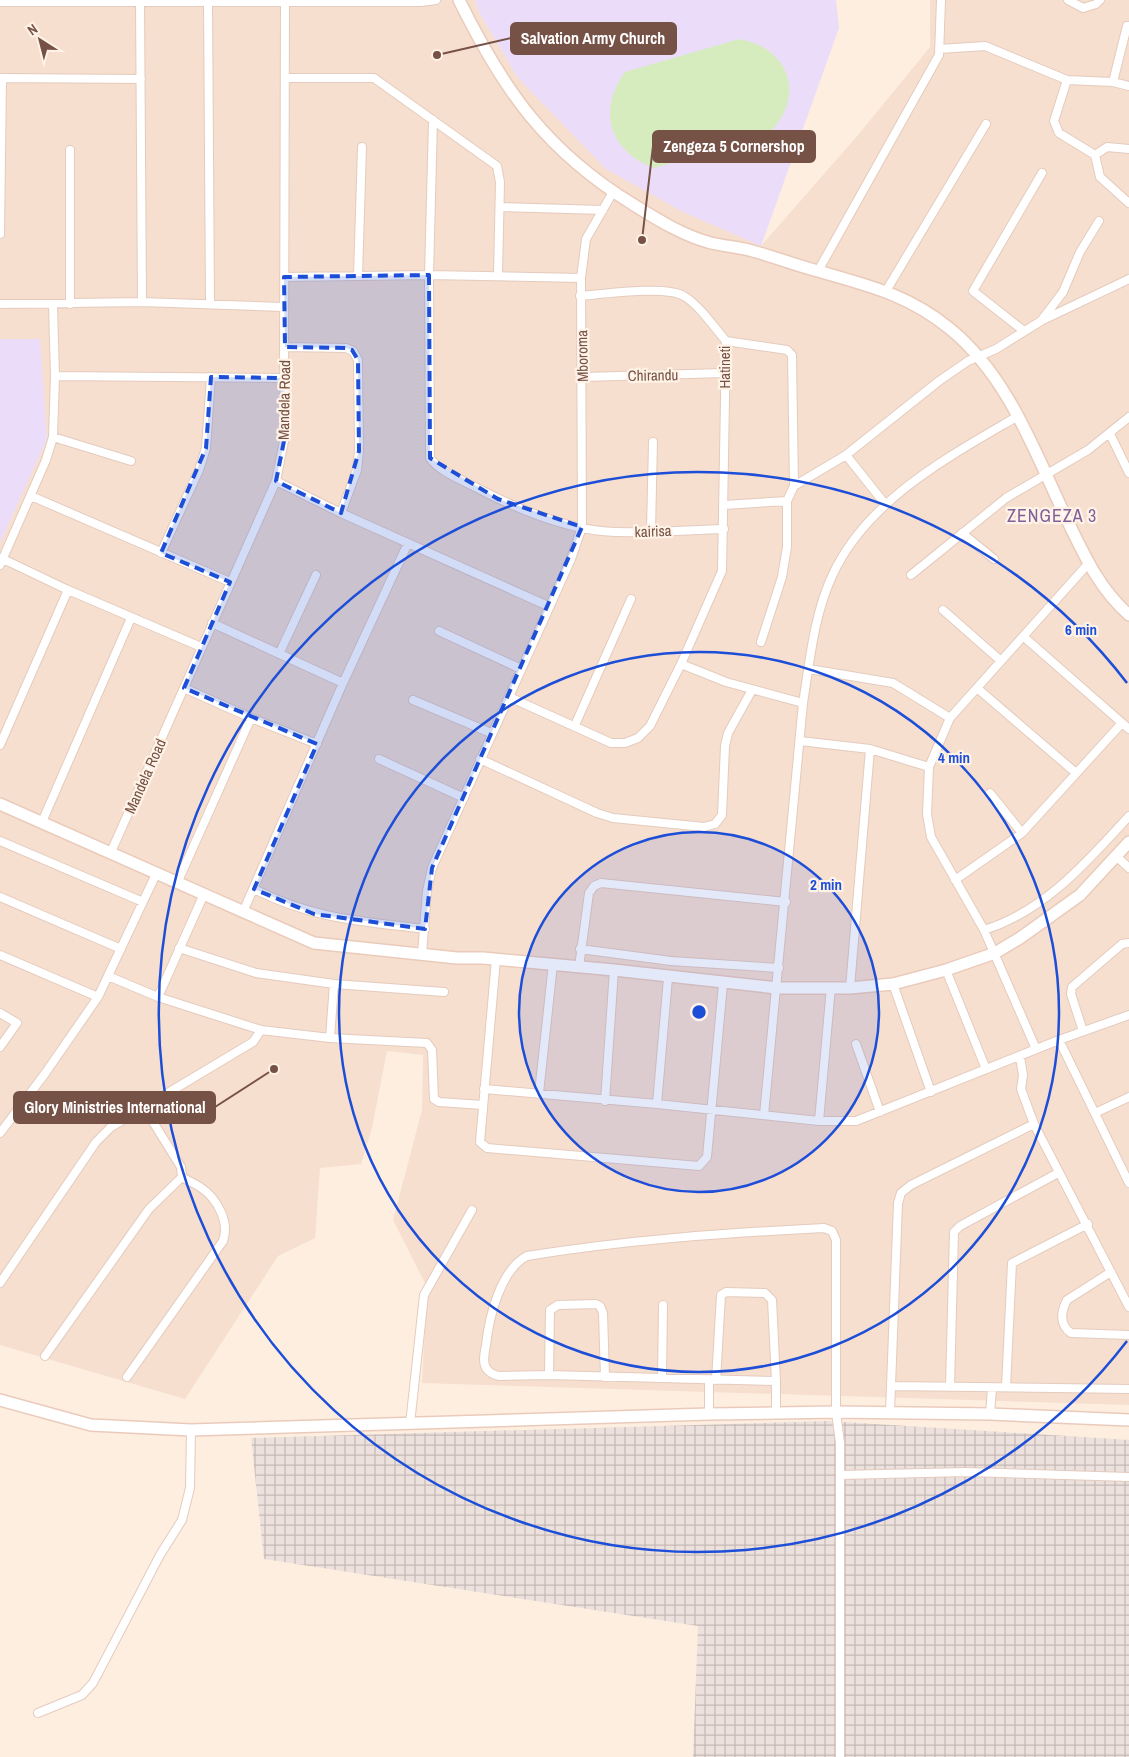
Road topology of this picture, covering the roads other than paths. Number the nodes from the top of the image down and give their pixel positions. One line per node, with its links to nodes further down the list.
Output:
1 (436, 0): 7 (street)
2 (459, 0): 28 (street)
3 (941, 0): 13 (street)
4 (1068, 0): 5 (street)
5 (1100, 0)
6 (160, 1): 9 (street); 10 (street)
7 (359, 1): 11 (street)
8 (0, 2): 9 (street)
9 (140, 2): 16 (street)
10 (208, 2): 11 (street); 47 (street)
11 (285, 2): 15 (street, Mandela Road)
12 (1129, 26): 18 (street)
13 (939, 49): 17 (street); 34 (street)
14 (1, 78): 16 (street); 26 (street)
15 (285, 78): 20 (street); 38 (street, Mandela Road)
16 (141, 79): 43 (street)
17 (1068, 80): 18 (street); 25 (street)
18 (1113, 82): 19 (street)
19 (1129, 86)
20 (433, 120): 30 (street); 35 (street)
21 (986, 124): 41 (street)
22 (362, 147): 36 (street)
23 (1129, 149): 25 (street)
24 (70, 150): 46 (street)
25 (1095, 155): 29 (street)
26 (0, 164): 33 (street)
27 (1042, 173): 50 (street)
28 (613, 192): 31 (street, Mboroma); 34 (street)
29 (1129, 203)
30 (500, 207): 31 (street); 37 (street)
31 (603, 210): 39 (street, Mboroma)
32 (1099, 220): 49 (street)
33 (0, 232)
34 (818, 271): 41 (street)
35 (429, 275): 36 (street); 37 (street); 75 (street, kairisa)
36 (358, 276): 38 (street)
37 (498, 276): 39 (street)
38 (284, 277): 48 (street, Mandela Road)
39 (581, 278): 42 (street, Mboroma)
40 (1129, 279): 49 (street)
41 (886, 290): 53 (street)
42 (580, 296): 51 (street, Hatineti); 57 (street, Mboroma)
43 (142, 302): 46 (street); 47 (street)
44 (0, 304): 45 (street)
45 (53, 304): 46 (street); 55 (street)
46 (70, 304)
47 (210, 304): 48 (street)
48 (284, 307): 52 (street, Mandela Road)
49 (1041, 321): 50 (street)
50 (1024, 331): 53 (street)
51 (726, 341): 54 (street, Hatineti); 69 (street)
52 (285, 347): 58 (street, Mandela Road); 74 (street)
53 (980, 358): 59 (street); 64 (street)
54 (724, 373): 57 (street, Chirandu); 73 (street, Hatineti)
55 (55, 376): 56 (street); 62 (street)
56 (211, 377): 58 (street); 80 (street)
57 (583, 377): 75 (street, Mboroma)
58 (284, 378): 68 (street, Mandela Road)
59 (1018, 416): 67 (street); 72 (street)
60 (1129, 418): 61 (street)
61 (1110, 434): 66 (street); 67 (street)
62 (53, 437): 65 (street); 70 (street)
63 (654, 442): 77 (street)
64 (846, 456): 69 (street); 72 (street)
65 (131, 461)
66 (1129, 473)
67 (1044, 474): 78 (street); 83 (street)
68 (276, 481): 74 (street); 86 (street, Mandela Road)
69 (794, 486): 71 (street)
70 (31, 496): 80 (street); 82 (street)
71 (787, 501): 73 (street); 96 (street)
72 (885, 504): 102 (street)
73 (724, 505): 76 (street, Hatineti)
74 (341, 513): 79 (street)
75 (582, 527): 77 (street, kairisa); 89 (street)
76 (724, 529): 77 (street, kairisa); 100 (street, Hatineti)
77 (651, 530)
78 (962, 533): 81 (street); 85 (street)
79 (408, 543): 89 (street); 103 (street)
80 (161, 553): 86 (street)
81 (994, 559)
82 (1, 562): 87 (street)
83 (1088, 564): 91 (street); 95 (street)
84 (316, 575): 98 (street)
85 (911, 575)
86 (230, 582): 93 (street, Mandela Road)
87 (68, 590): 92 (street); 118 (street)
88 (630, 599): 113 (street)
89 (548, 606): 101 (street)
90 (944, 610): 99 (street)
91 (1129, 615)
92 (131, 618): 97 (street); 128 (street)
93 (212, 623): 97 (street, Mandela Road); 98 (street)
94 (439, 631): 101 (street)
95 (1024, 636): 99 (street); 112 (street)
96 (761, 642)
97 (201, 647): 104 (street, Mandela Road)
98 (279, 654): 103 (street)
99 (1001, 662): 105 (street)
100 (681, 664): 106 (street); 113 (street, Hatineti)
101 (521, 669): 107 (street)
102 (808, 669): 109 (street); 111 (street)
103 (343, 683): 117 (street)
104 (184, 688): 110 (street); 132 (street, Mandela Road)
105 (977, 688): 111 (street); 123 (street)
106 (752, 690): 109 (street); 121 (street)
107 (509, 697): 113 (street, Hatineti); 115 (street)
108 (413, 700): 115 (street)
109 (803, 703): 116 (street)
110 (251, 718): 117 (street); 137 (street)
111 (950, 718): 122 (street)
112 (1122, 723): 114 (street); 123 (street)
113 (575, 726)
114 (1129, 729)
115 (491, 734): 121 (street)
116 (800, 741): 119 (street); 142 (street)
117 (317, 744): 138 (street)
118 (0, 745)
119 (870, 750): 122 (street); 166 (street)
120 (379, 759): 125 (street)
121 (480, 759): 125 (street)
122 (929, 767): 136 (street)
123 (1076, 773): 129 (street)
124 (990, 793): 129 (street)
125 (464, 798): 144 (street)
126 (0, 804): 128 (street)
127 (1129, 816): 145 (street)
128 (42, 822): 132 (street)
129 (1022, 833): 136 (street)
130 (0, 841): 141 (street)
131 (1129, 842): 133 (street)
132 (111, 852): 135 (street)
133 (1116, 856): 134 (street); 150 (street)
134 (1129, 868)
135 (156, 872): 137 (street); 141 (street)
136 (955, 880): 145 (street)
137 (178, 881): 139 (street)
138 (254, 889): 143 (street); 144 (street)
139 (204, 894): 143 (street); 147 (street)
140 (0, 897): 148 (street)
141 (143, 902): 148 (street)
142 (786, 902): 149 (street); 156 (street)
143 (244, 912): 151 (street)
144 (425, 929): 151 (street)
145 (984, 930): 150 (street)
146 (1129, 943): 173 (street)
147 (179, 948): 161 (street); 169 (street)
148 (121, 949): 159 (street)
149 (580, 949): 155 (street); 156 (street)
150 (995, 953): 158 (street); 178 (street)
151 (422, 954): 153 (street)
152 (0, 955): 168 (street)
153 (496, 959): 154 (street); 181 (street)
154 (553, 964): 155 (street); 183 (street)
155 (579, 967): 157 (street)
156 (779, 968): 165 (street)
157 (614, 970): 160 (street); 185 (street)
158 (946, 970): 163 (street); 180 (street)
159 (108, 976): 168 (street); 169 (street)
160 (668, 978): 162 (street); 186 (street)
161 (334, 984): 167 (street); 174 (street)
162 (723, 984): 165 (street); 189 (street)
163 (893, 984): 166 (street); 182 (street)
164 (831, 987): 165 (street); 166 (street); 193 (street)
165 (777, 988): 192 (street)
166 (850, 988)
167 (444, 992)
168 (98, 997): 195 (street)
169 (158, 997): 172 (street)
170 (0, 1013): 177 (street)
171 (1129, 1015): 173 (street)
172 (261, 1030): 174 (street); 188 (street)
173 (1084, 1031): 175 (street)
174 (330, 1038): 187 (street)
175 (1059, 1040): 178 (street); 191 (street)
176 (856, 1044): 190 (street)
177 (0, 1047)
178 (1036, 1049): 179 (street)
179 (1020, 1057): 180 (street); 194 (street)
180 (986, 1069): 182 (street)
181 (484, 1089): 183 (street); 187 (street)
182 (931, 1092): 190 (street)
183 (539, 1093): 185 (street)
184 (1129, 1097): 191 (street)
185 (605, 1101): 186 (street)
186 (657, 1104): 189 (street)
187 (483, 1105): 189 (street)
188 (145, 1108): 197 (street); 202 (street)
189 (713, 1109): 192 (street)
190 (880, 1112): 193 (street)
191 (1095, 1113): 198 (street)
192 (764, 1115): 193 (street)
193 (819, 1121)
194 (1034, 1124): 196 (street); 213 (street)
195 (0, 1133)
196 (1058, 1174): 200 (street); 214 (street)
197 (182, 1177): 206 (street); 208 (street)
198 (1129, 1183)
199 (472, 1210): 225 (street)
200 (1088, 1224): 201 (street); 215 (street)
201 (1111, 1272): 204 (street); 205 (street)
202 (0, 1283)
203 (663, 1305): 210 (street)
204 (1129, 1307)
205 (1129, 1335)
206 (45, 1356)
207 (549, 1375): 209 (street); 209 (street); 219 (street)
208 (127, 1377)
209 (605, 1377): 210 (street)
210 (662, 1378): 211 (street)
211 (713, 1380): 212 (street); 212 (street); 222 (street)
212 (776, 1381): 221 (street)
213 (891, 1386): 214 (street); 220 (street)
214 (950, 1387): 216 (street)
215 (1006, 1387): 216 (street); 217 (street)
216 (992, 1388): 223 (street)
217 (1129, 1389)
218 (0, 1400): 226 (street)
219 (836, 1412): 220 (street); 221 (street); 227 (street)
220 (890, 1412): 223 (street)
221 (776, 1413): 222 (street)
222 (709, 1414): 225 (street)
223 (990, 1414): 224 (street)
224 (1129, 1420)
225 (410, 1424): 226 (street)
226 (191, 1430): 229 (street)
227 (840, 1475): 228 (street); 230 (street)
228 (1129, 1477)
229 (38, 1713)
230 (840, 1757)

